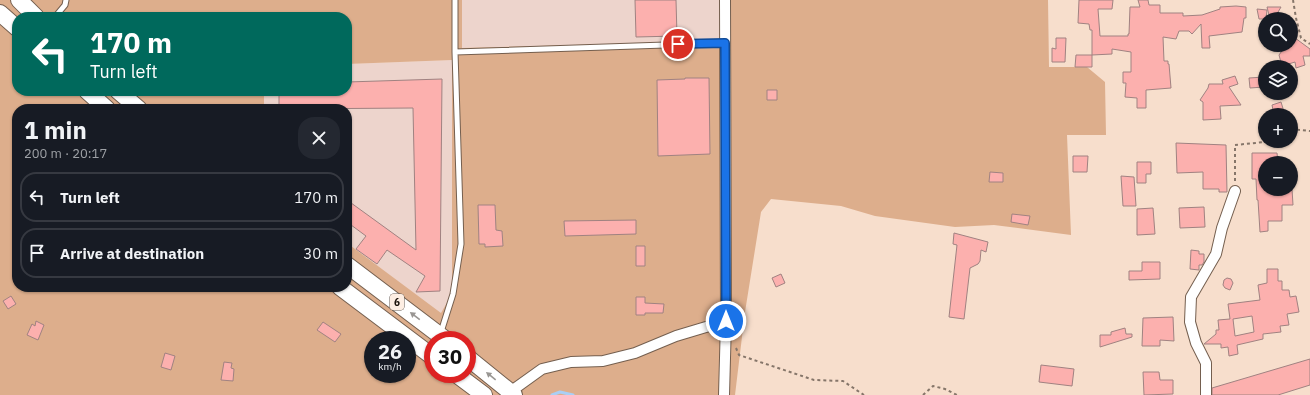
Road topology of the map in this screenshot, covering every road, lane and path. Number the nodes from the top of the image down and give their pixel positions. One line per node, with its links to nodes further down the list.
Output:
1 (19, 0): 6 (highway)
2 (66, 0): 7 (lane)
3 (455, 0): 12 (lane)
4 (725, 0): 10 (street)
5 (1293, 0): 11 (path)
6 (31, 12)
7 (59, 12)
8 (0, 13): 9 (highway)
9 (12, 24)
10 (725, 43): 12 (lane); 23 (street)
11 (1310, 44)
12 (455, 52): 25 (lane)
13 (93, 96): 15 (highway)
14 (124, 96): 16 (highway)
15 (101, 104)
16 (133, 104)
17 (1298, 130): 18 (path)
18 (1310, 131)
19 (1258, 143): 20 (path)
20 (1235, 191): 36 (street)
21 (352, 269): 24 (highway, 6, one-way to 21)
22 (347, 292): 27 (highway, 6)
23 (726, 321): 30 (street); 32 (street)
24 (435, 331)
25 (445, 331)
26 (734, 342): 33 (path)
27 (424, 350)
28 (476, 364): 30 (highway, one-way to 28)
29 (468, 383): 31 (highway)
30 (512, 394)
31 (484, 395)
32 (724, 395)
33 (864, 395)
34 (923, 395): 35 (path)
35 (956, 395)
36 (1206, 395)

